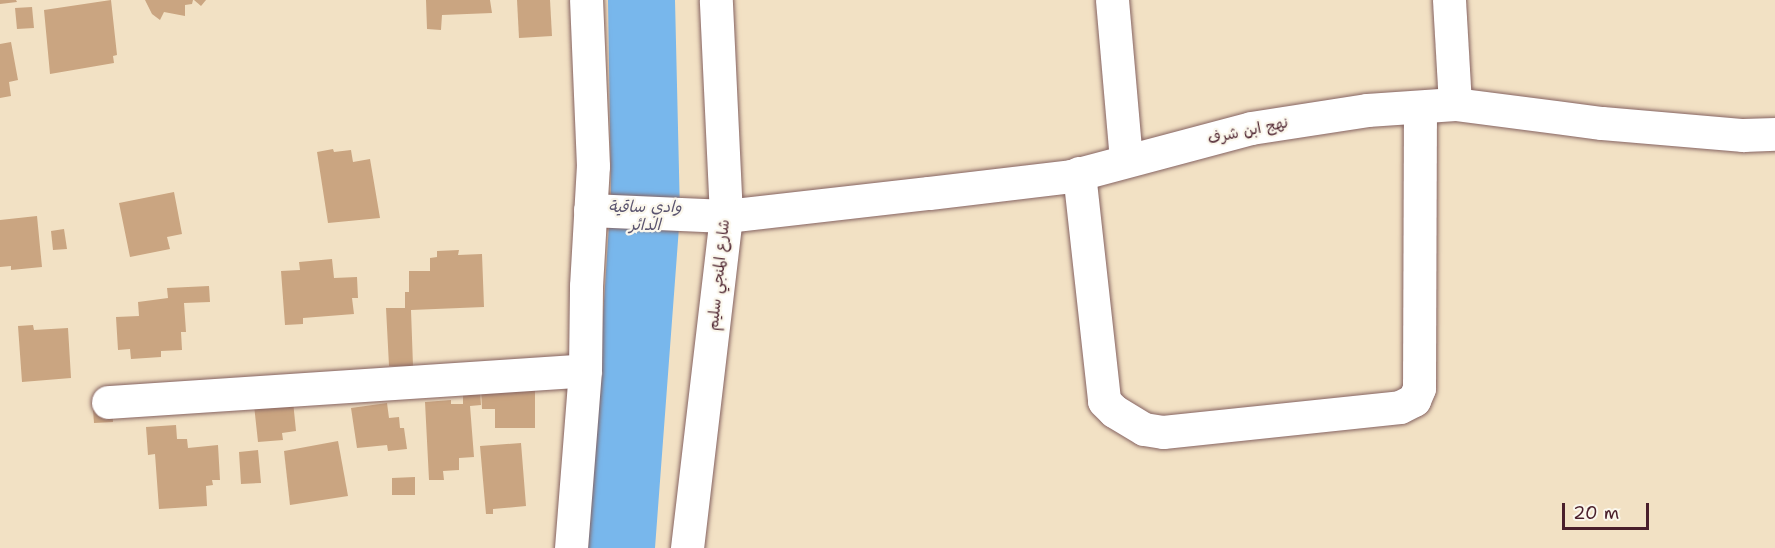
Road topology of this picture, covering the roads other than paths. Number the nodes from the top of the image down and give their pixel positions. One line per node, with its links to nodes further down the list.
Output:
1 (586, 0): 10 (street)
2 (716, 0): 11 (street, شارع المنجي سليم)
3 (1112, 0): 8 (street)
4 (1449, 0): 5 (street)
5 (1455, 104): 6 (street, نهج ابن شرف); 7 (street, نهج ابن شرف)
6 (1420, 107): 8 (street, نهج ابن شرف); 9 (street)
7 (1775, 134)
8 (1126, 159): 9 (street, نهج ابن شرف)
9 (1079, 173): 11 (street, نهج ابن شرف)
10 (598, 211): 11 (street, نهج ابن شرف); 12 (street)
11 (712, 216): 15 (street, شارع المنجي سليم)
12 (585, 370): 13 (street); 14 (street)
13 (108, 402)
14 (571, 548)
15 (687, 548)

